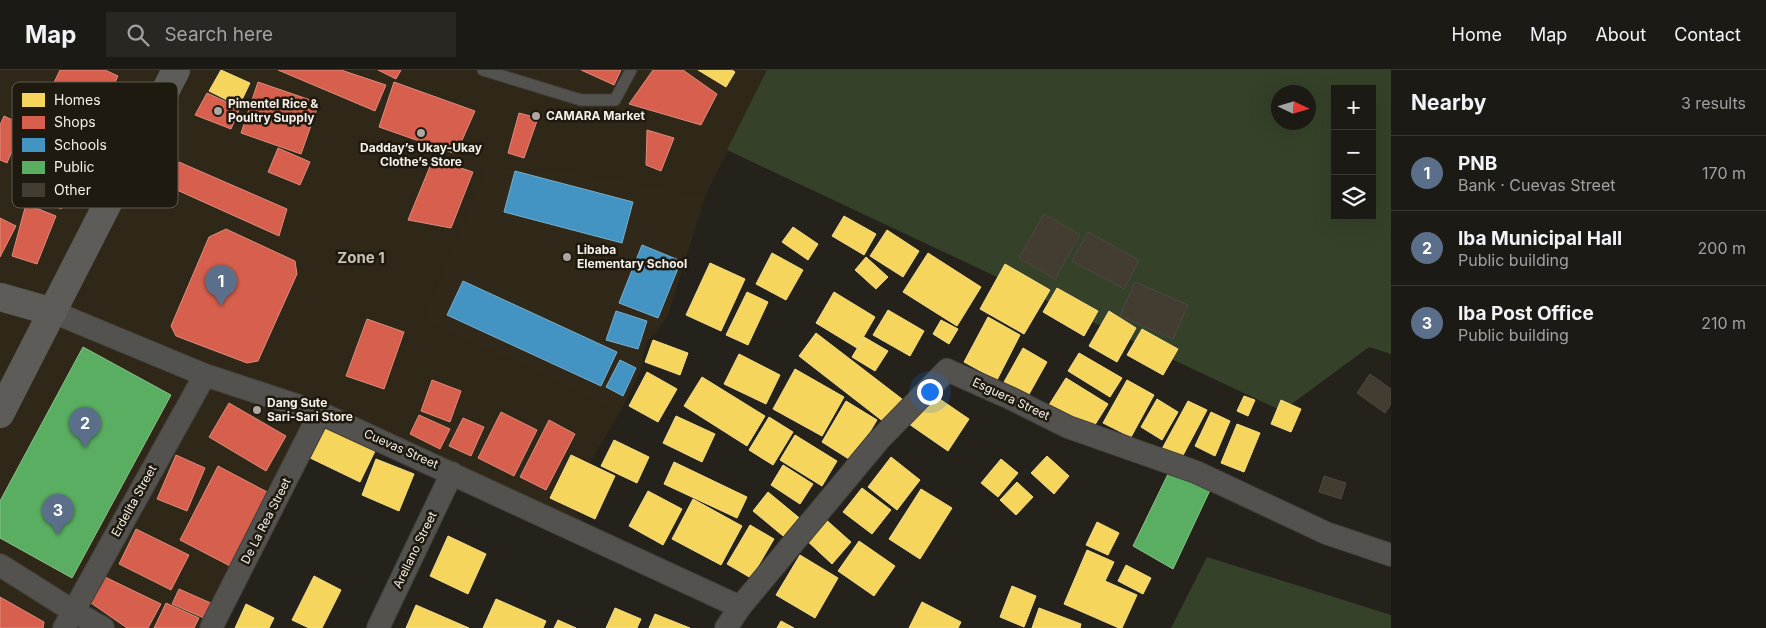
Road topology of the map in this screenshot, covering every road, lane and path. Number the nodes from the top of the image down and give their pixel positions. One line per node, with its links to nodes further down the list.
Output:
1 (176, 70): 4 (main road)
2 (483, 70): 3 (lane)
3 (630, 70)
4 (170, 82)
5 (106, 208): 7 (main road)
6 (0, 297): 7 (main road)
7 (53, 312): 8 (street, Cuevas Street); 10 (main road)
8 (205, 374): 9 (street, Cuevas Street); 15 (street, Erdelita Street)
9 (320, 413): 11 (street, Cuevas Street); 17 (street, De La Rea Street)
10 (0, 414)
11 (452, 473): 14 (street, Cuevas Street); 18 (street, Arellano Street)
12 (1391, 555): 14 (street, Esguera Street)
13 (0, 565): 15 (street)
14 (740, 607): 19 (street, Esguera Street)
15 (68, 620): 16 (street)
16 (103, 628)
17 (211, 628)
18 (378, 628)
19 (726, 628)

